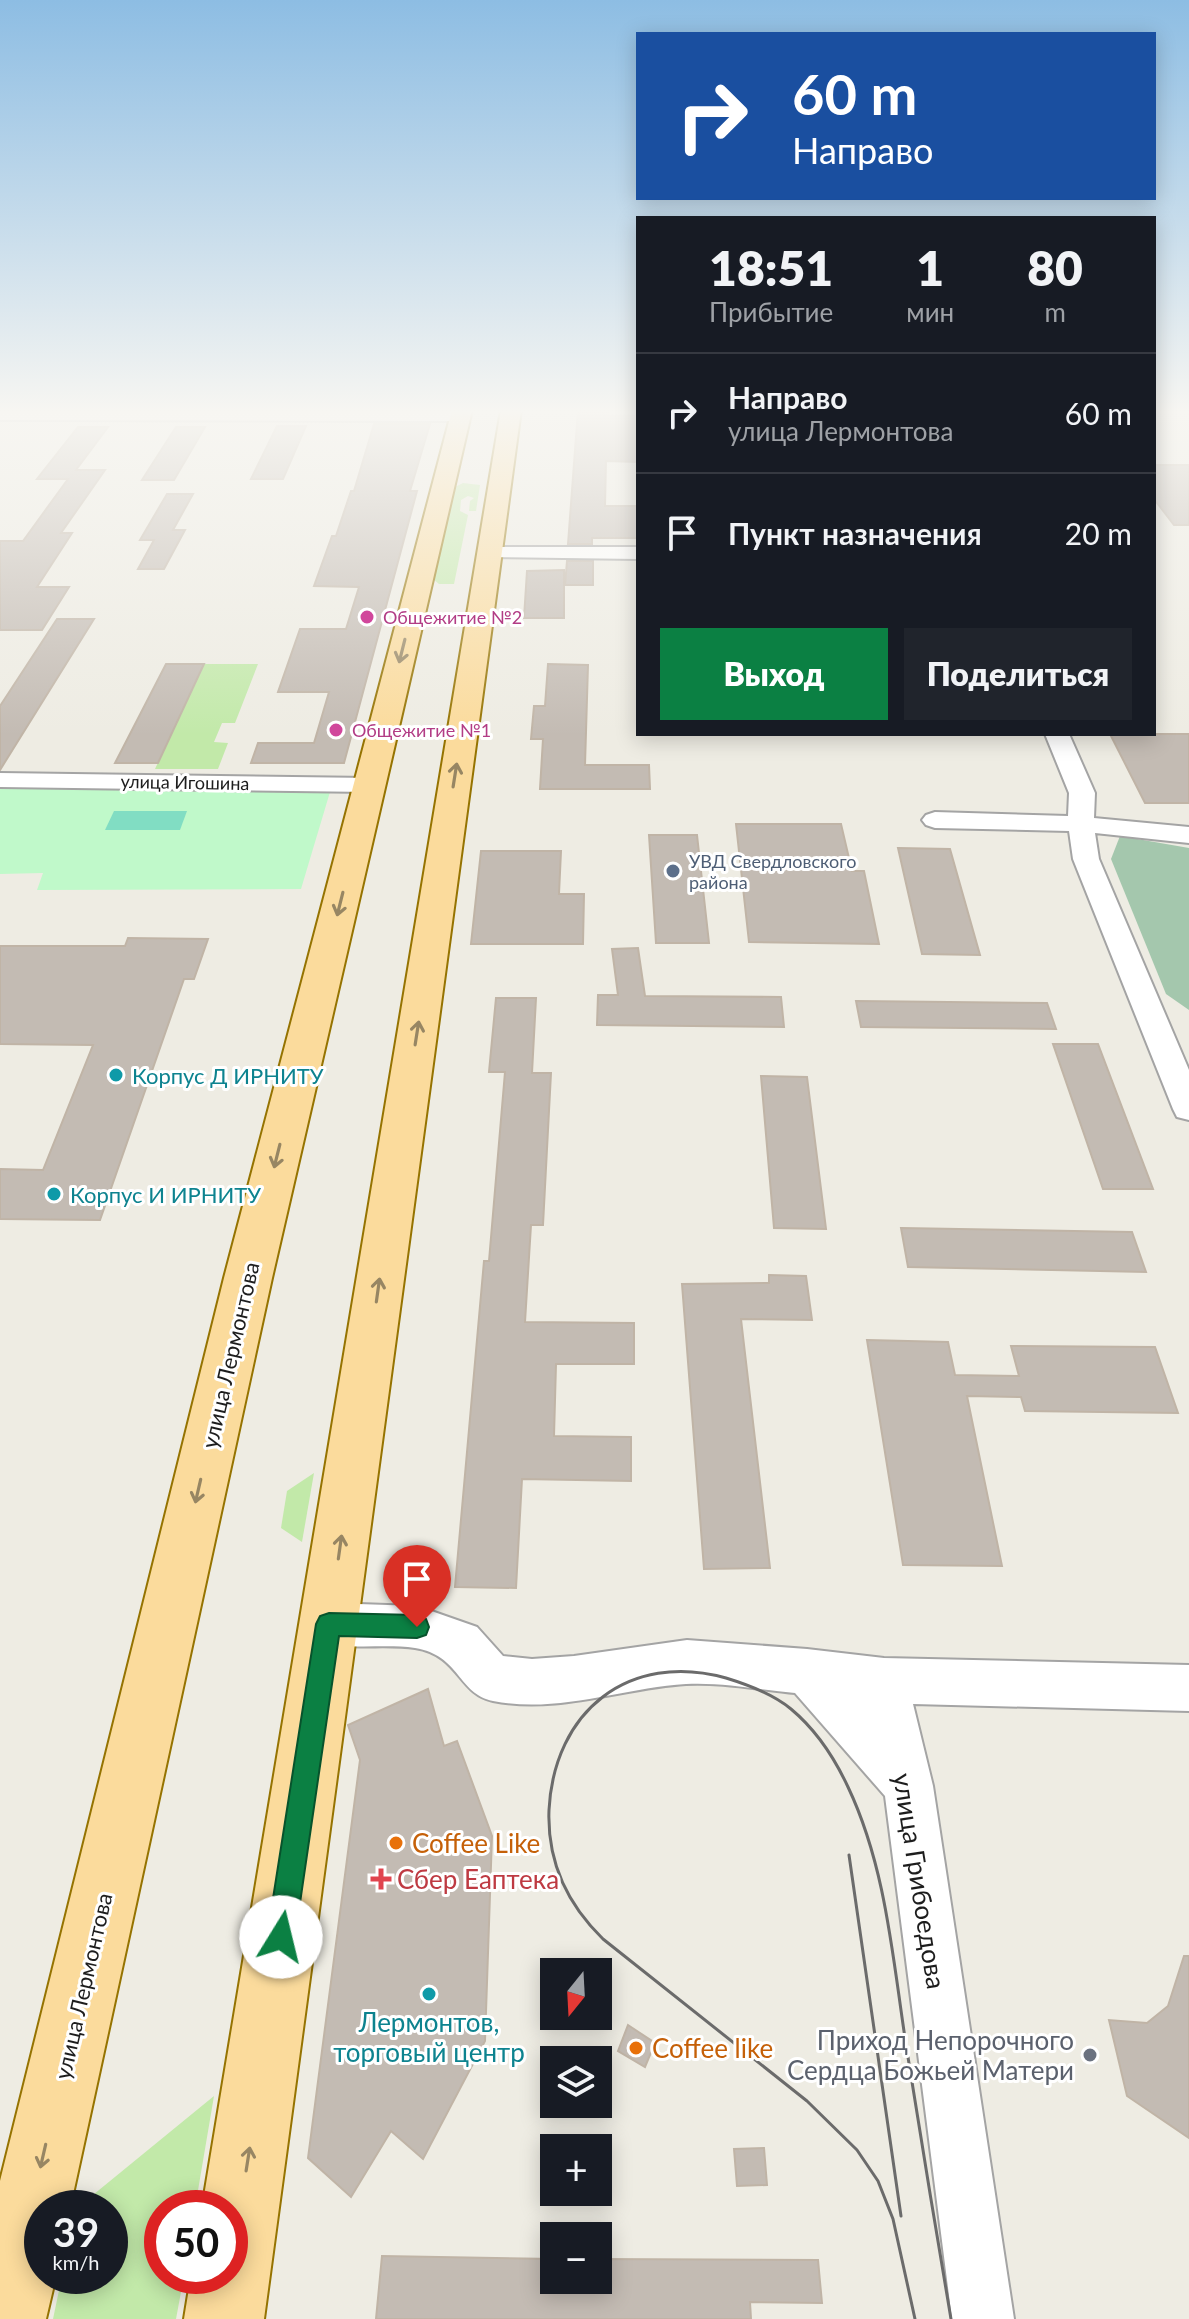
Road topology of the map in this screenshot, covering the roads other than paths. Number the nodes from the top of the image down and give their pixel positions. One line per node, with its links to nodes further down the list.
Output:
1 (446, 518): 4 (main road, улица Лермонтова)
2 (475, 518): 4 (main road, улица Лермонтова)
3 (636, 553): 4 (street)
4 (458, 579): 7 (main road, улица Лермонтова, one-way to 7); 12 (main road, улица Лермонтова, one-way to 4)
5 (1058, 736): 9 (street)
6 (0, 780): 7 (street, улица Игошина)
7 (370, 785): 17 (main road, улица Лермонтова, one-way to 17)
8 (935, 820): 9 (street)
9 (1081, 824): 10 (street); 11 (street)
10 (1189, 835)
11 (1189, 1109)
12 (329, 1624): 13 (street); 18 (main road, улица Лермонтова, one-way to 12)
13 (807, 1671): 14 (street); 16 (street)
14 (884, 1681): 15 (street); 16 (street, улица Грибоедова)
15 (1189, 1688)
16 (908, 1786): 19 (street, улица Грибоедова)
17 (6, 2319)
18 (224, 2319)
19 (983, 2319)

